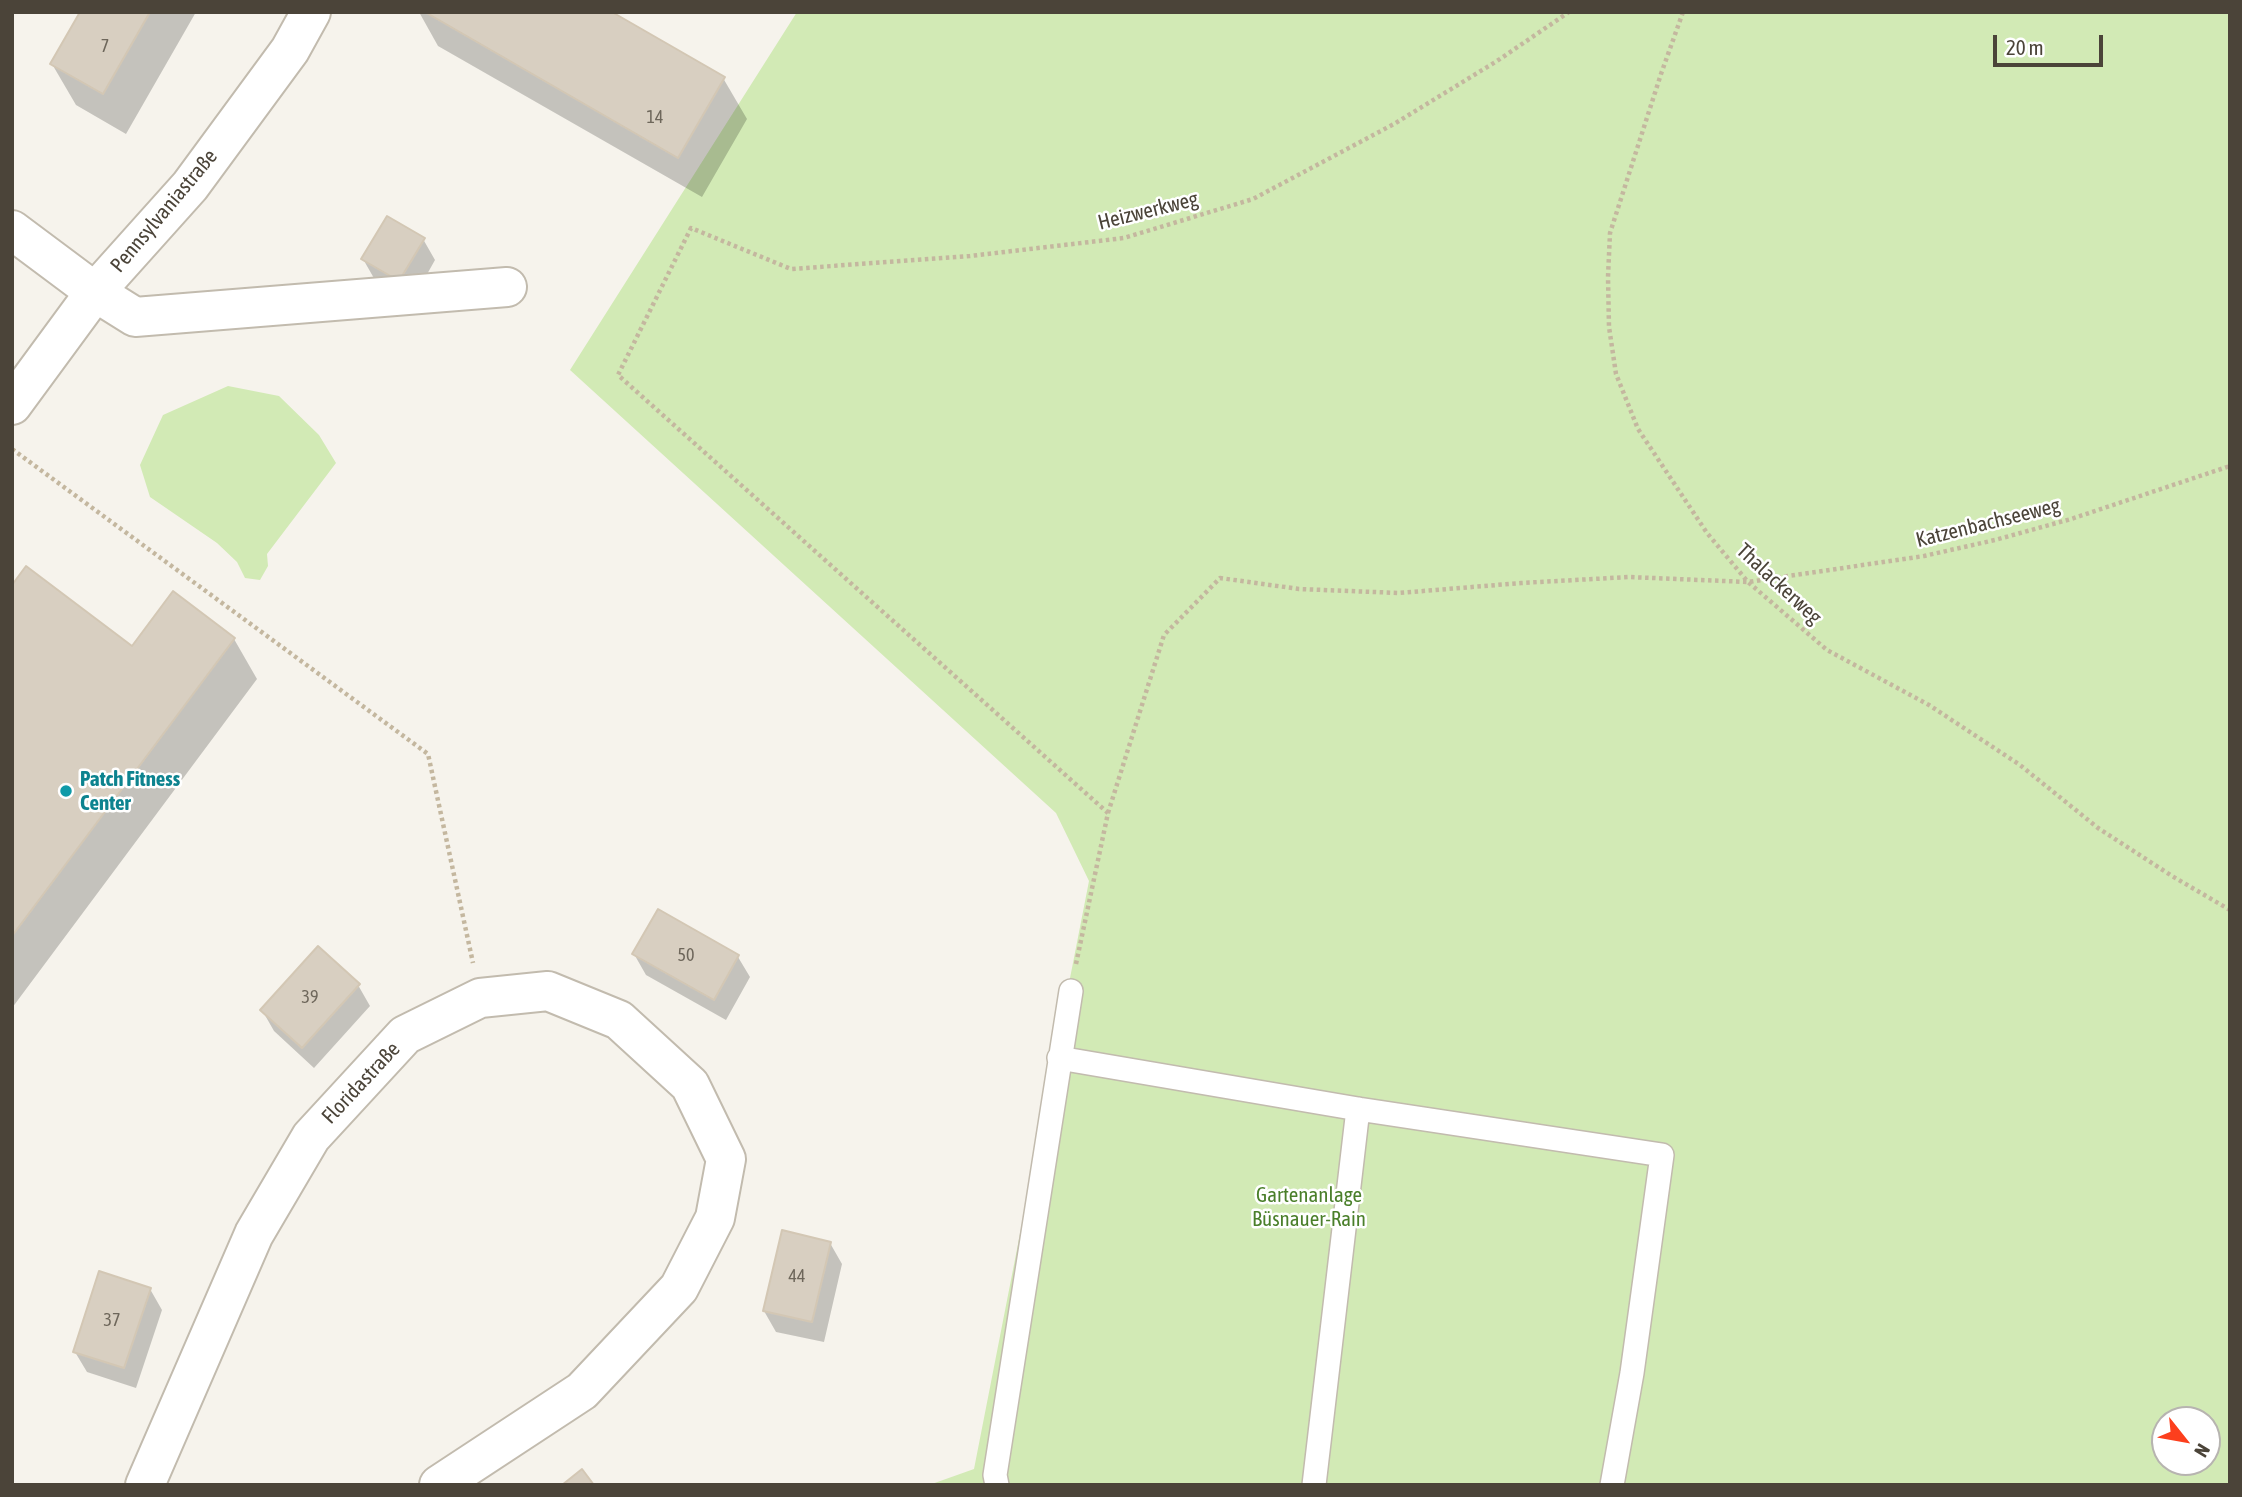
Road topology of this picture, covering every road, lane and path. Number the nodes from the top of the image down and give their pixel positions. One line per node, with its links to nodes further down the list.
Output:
1 (311, 12): 6 (street, Pennsylvaniastraße)
2 (1569, 12): 11 (path, Heizwerkweg)
3 (1683, 12): 10 (path, Thalackerweg)
4 (12, 230): 6 (street)
5 (507, 287): 6 (street)
6 (95, 292): 7 (street, Pennsylvaniastraße)
7 (12, 405)
8 (12, 449): 14 (path)
9 (2230, 466): 10 (path, Katzenbachseeweg)
10 (1748, 582): 11 (path, Katzenbachseeweg); 12 (path, Thalackerweg)
11 (1108, 813): 13 (path)
12 (2230, 911)
13 (1070, 991): 15 (lane)
14 (480, 998): 17 (street, Floridastraße); 18 (street, Floridastraße)
15 (1059, 1058): 16 (lane); 19 (lane)
16 (1358, 1109): 20 (lane); 21 (lane)
17 (145, 1485)
18 (439, 1485)
19 (997, 1485)
20 (1314, 1485)
21 (1612, 1485)

